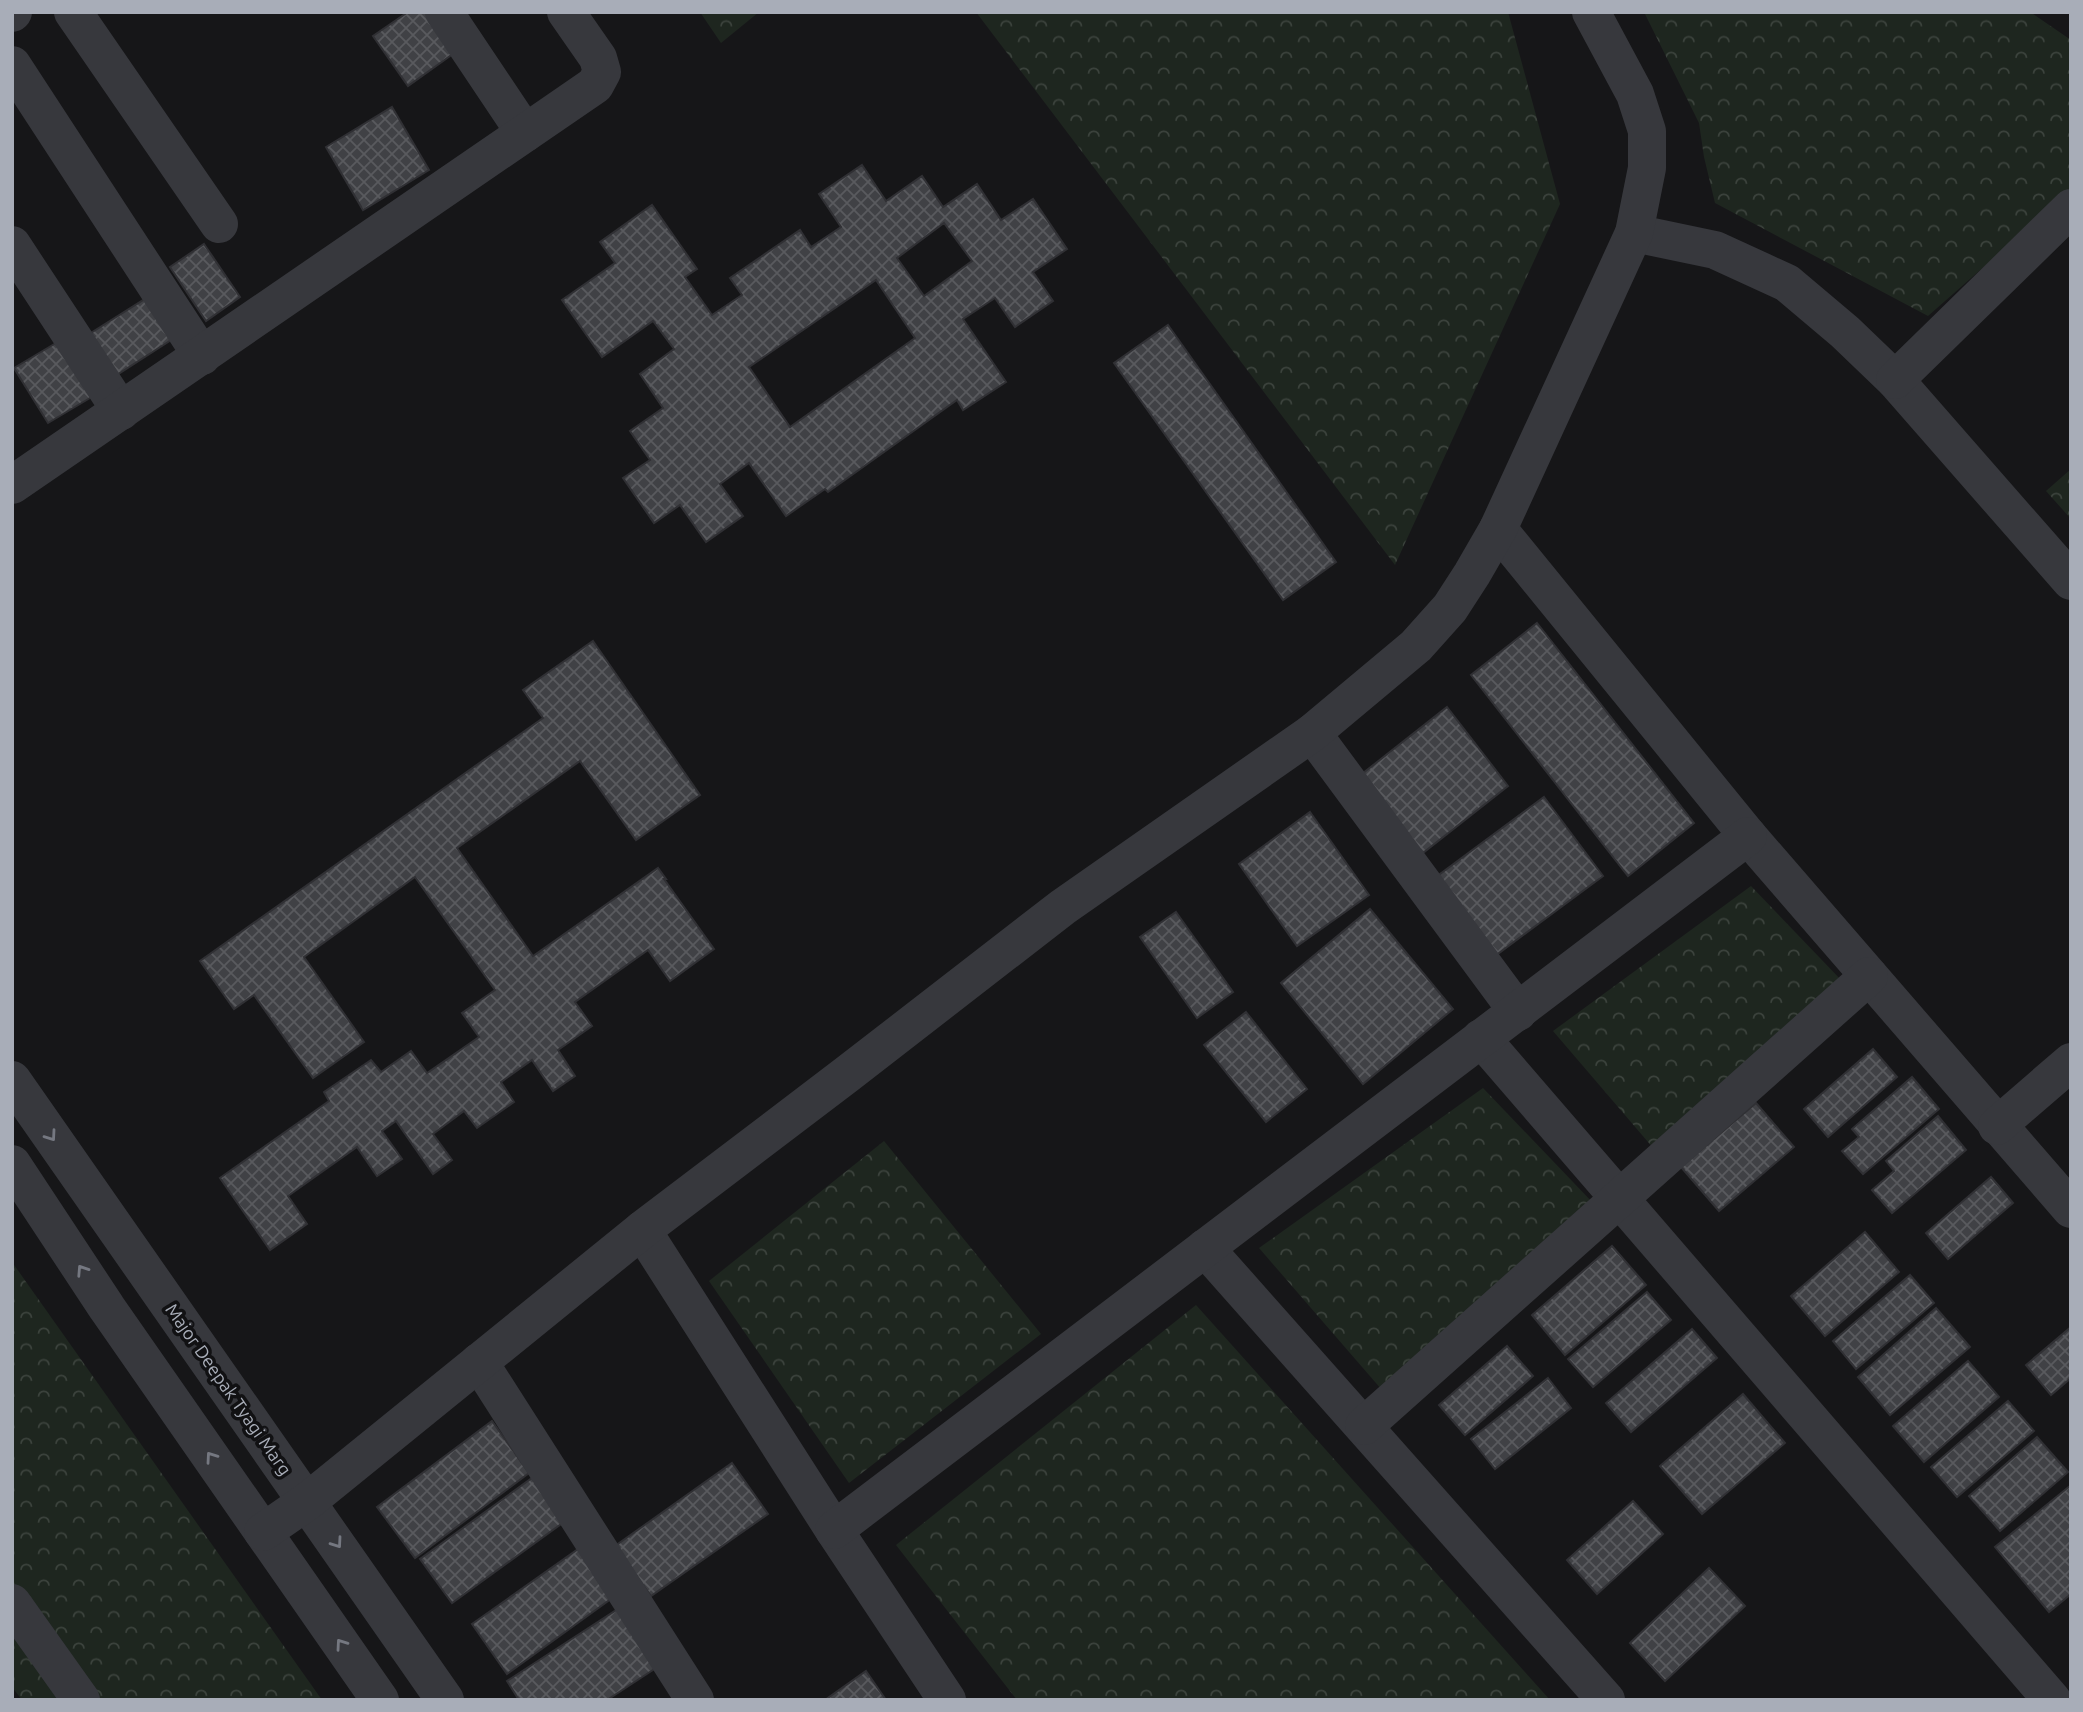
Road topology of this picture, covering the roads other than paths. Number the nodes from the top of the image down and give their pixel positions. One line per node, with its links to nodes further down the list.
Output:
1 (73, 12): 8 (street)
2 (444, 12): 6 (street)
3 (566, 12): 6 (street)
4 (1591, 12): 9 (street)
5 (12, 65): 11 (street)
6 (525, 133): 11 (street)
7 (2071, 208): 12 (street)
8 (219, 223)
9 (1634, 233): 12 (street); 15 (street)
10 (12, 245): 13 (street)
11 (202, 356): 13 (street)
12 (1895, 380): 16 (street)
13 (121, 411): 14 (street)
14 (12, 485)
15 (1498, 529): 17 (street); 18 (street)
16 (2071, 581)
17 (1312, 733): 20 (street); 28 (street)
18 (1748, 835): 19 (street); 20 (street)
19 (1869, 976): 24 (street); 26 (street)
20 (1518, 1012): 21 (street)
21 (1482, 1038): 26 (street); 29 (street)
22 (2071, 1062): 24 (street)
23 (12, 1080): 32 (street, Major Deepak Tyagi Marg, one-way to 32)
24 (1997, 1126): 27 (street)
25 (12, 1164): 34 (street, one-way to 25)
26 (1620, 1198): 31 (street); 42 (street)
27 (2071, 1209)
28 (642, 1230): 30 (street); 33 (street)
29 (1205, 1248): 31 (street); 33 (street)
30 (479, 1362): 32 (street); 39 (street)
31 (1364, 1426): 41 (street)
32 (308, 1501): 34 (street); 38 (street, Major Deepak Tyagi Marg, one-way to 38)
33 (834, 1530): 40 (street)
34 (263, 1532): 37 (street, one-way to 34)
35 (12, 1603): 36 (street)
36 (81, 1700)
37 (380, 1700)
38 (445, 1700)
39 (695, 1700)
40 (947, 1700)
41 (1606, 1700)
42 (2052, 1700)

